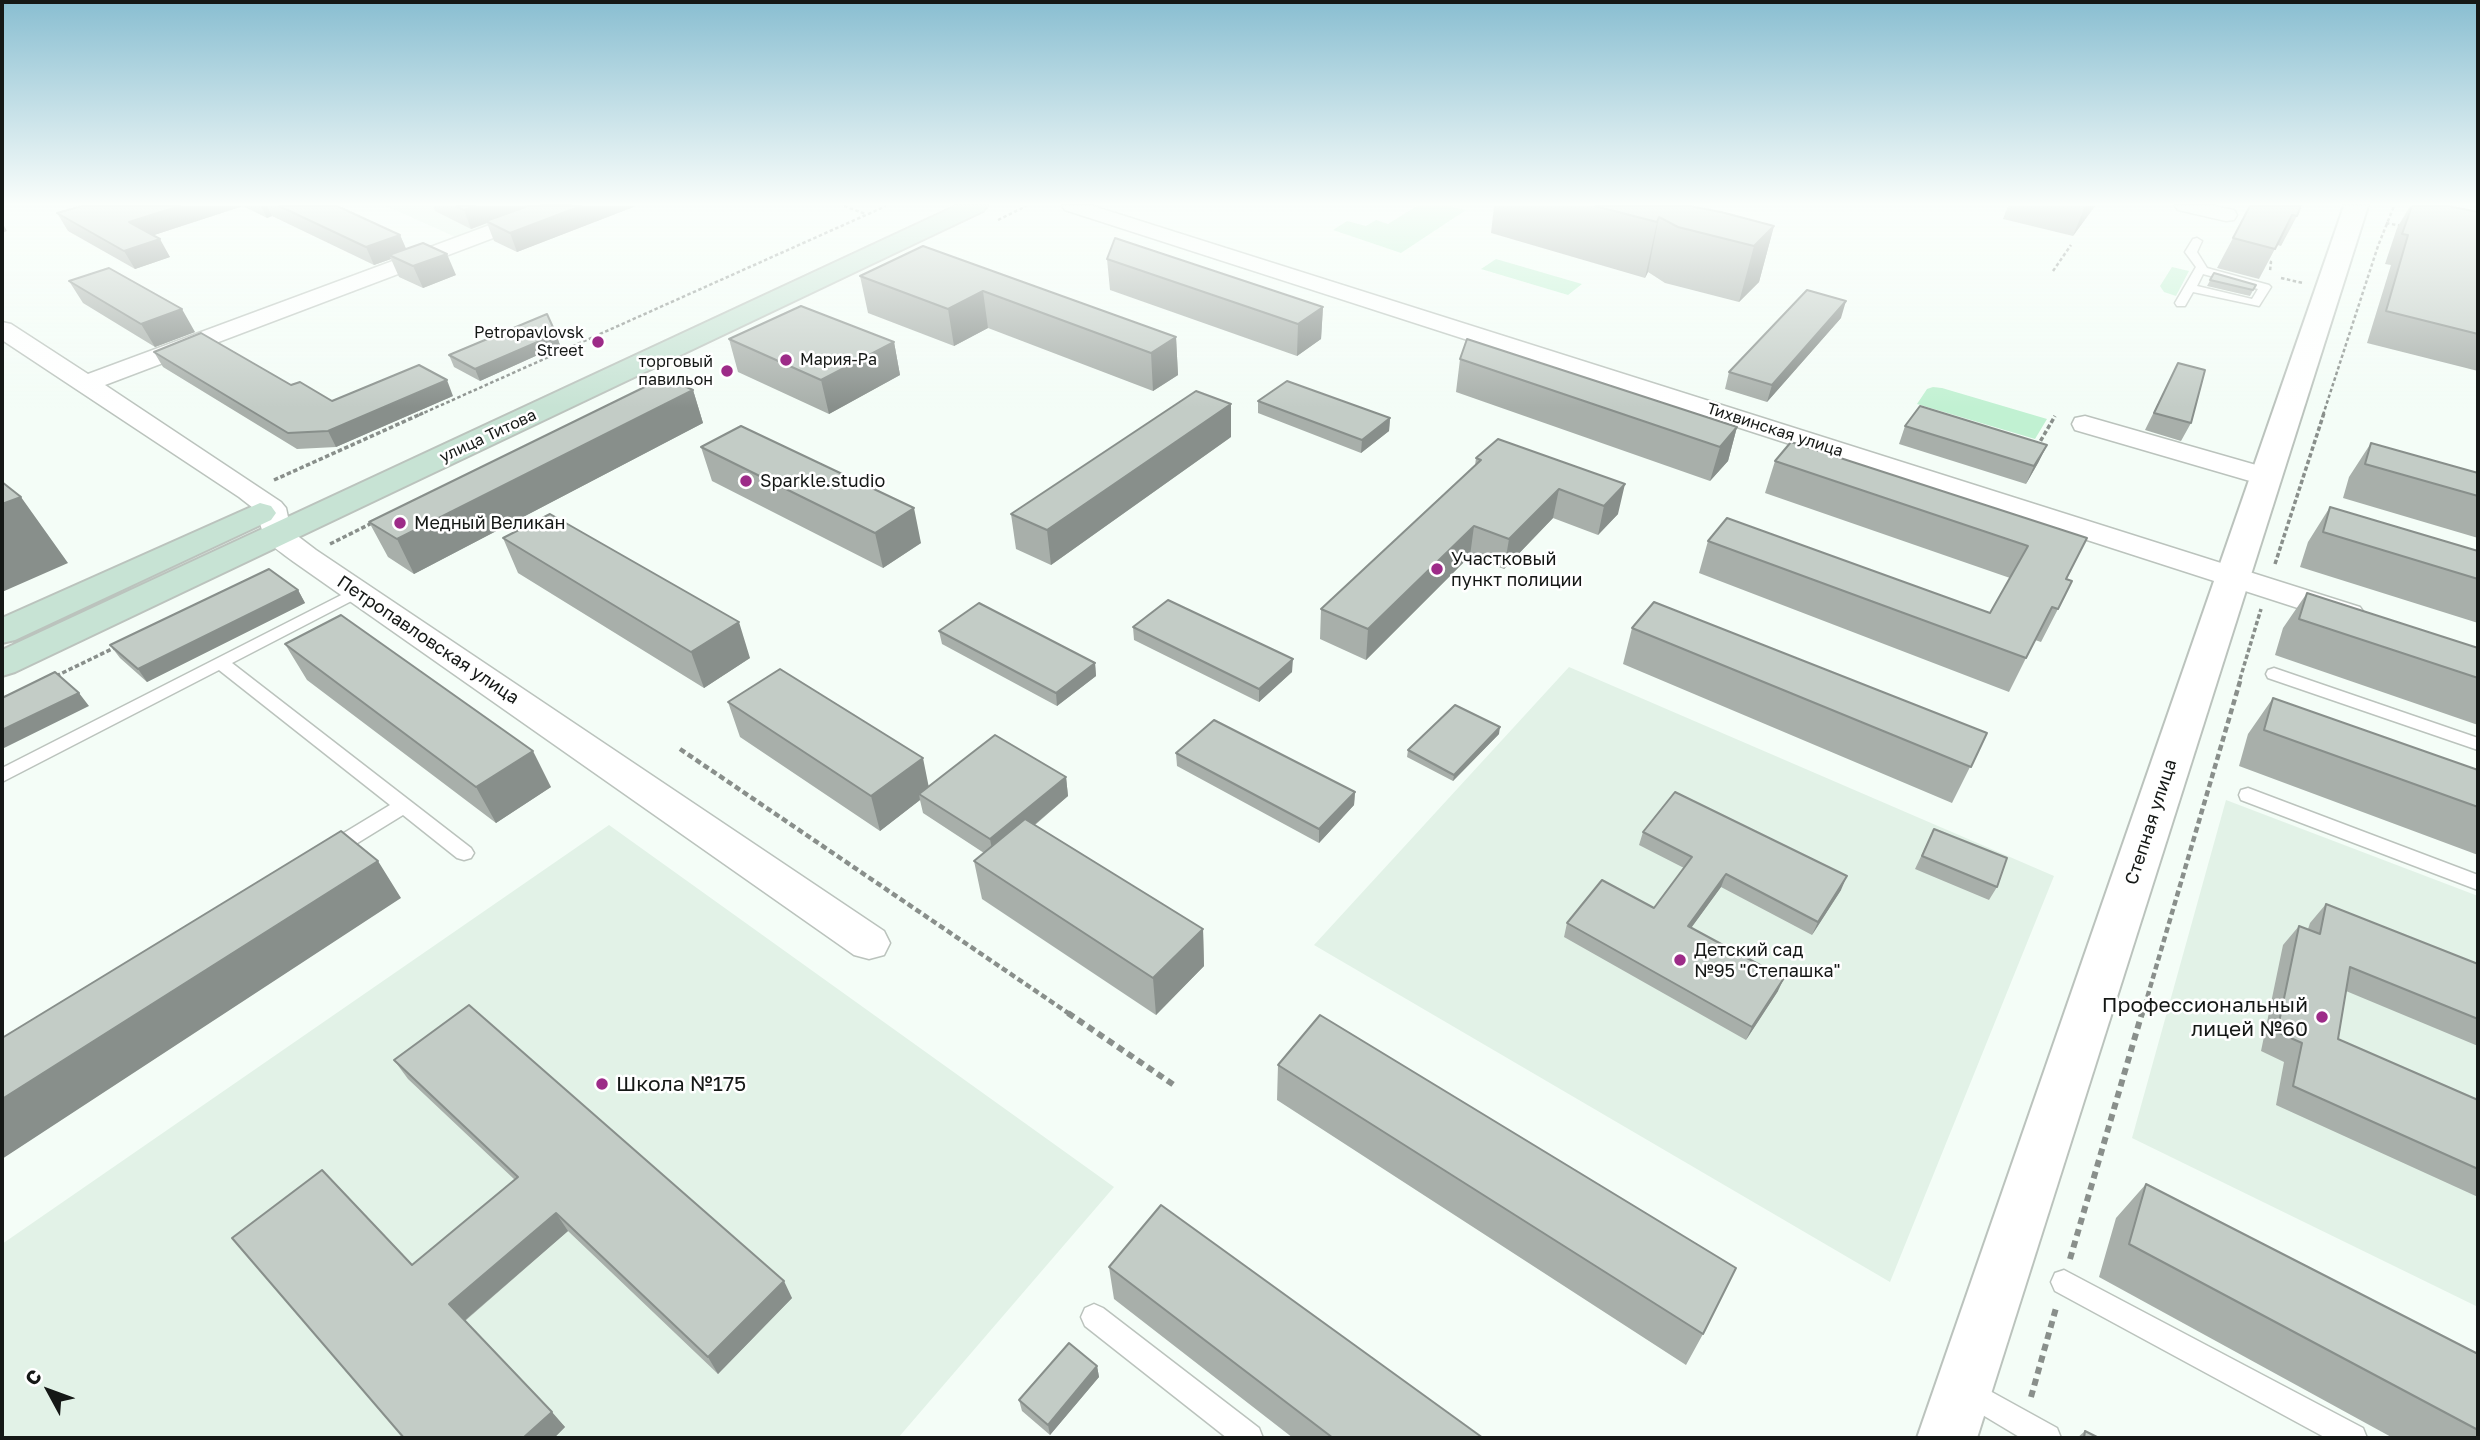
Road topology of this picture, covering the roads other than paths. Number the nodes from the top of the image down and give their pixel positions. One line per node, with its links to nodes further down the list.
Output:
1 (380, 273): 11 (street)
2 (787, 273): 14 (main road, улица Титова)
3 (819, 273): 14 (main road, улица Титова)
4 (1283, 273): 15 (street, Тихвинская улица)
5 (2198, 273): 8 (lane)
6 (2212, 273): 8 (lane)
7 (2334, 273): 13 (street, Степная улица)
8 (2190, 288): 9 (lane)
9 (2181, 303)
10 (2, 330): 11 (street, Петропавловская улица)
11 (84, 384): 14 (street, Петропавловская улица)
12 (2085, 424): 13 (street)
13 (2267, 477): 15 (street, Степная улица)
14 (266, 511): 16 (street, Петропавловская улица); 18 (main road, улица Титова); 20 (main road, улица Титова)
15 (2250, 582): 17 (street, Тихвинская улица); 32 (street, Степная улица)
16 (359, 591): 19 (lane); 29 (street, Петропавловская улица)
17 (2373, 621)
18 (2, 632)
19 (221, 663): 23 (lane); 25 (lane)
20 (2, 664)
21 (2274, 674): 22 (lane)
22 (2478, 744)
23 (2, 776)
24 (2248, 795): 28 (lane)
25 (403, 806): 26 (lane); 27 (lane)
26 (464, 853)
27 (309, 864)
28 (2478, 883)
29 (869, 943)
30 (2064, 1282): 36 (lane)
31 (1094, 1317): 33 (lane)
32 (1964, 1390): 34 (street, Степная улица); 35 (lane)
33 (1249, 1438)
34 (1947, 1438)
35 (2047, 1438)
36 (2353, 1438)

